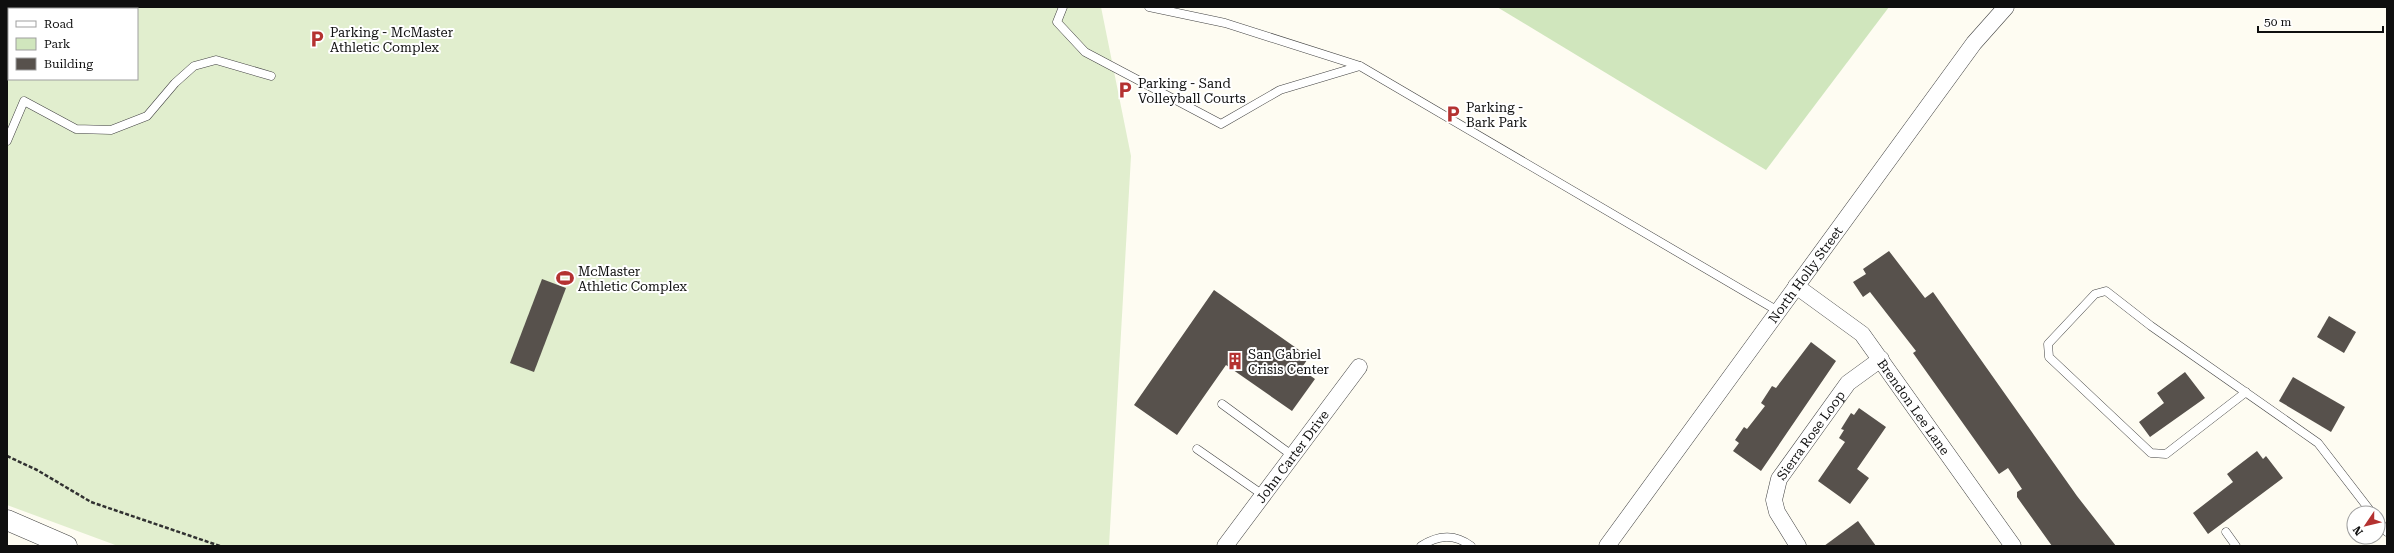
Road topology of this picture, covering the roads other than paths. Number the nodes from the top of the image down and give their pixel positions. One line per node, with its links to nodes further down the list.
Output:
1 (1062, 7): 4 (lane)
2 (1149, 7): 4 (lane)
3 (2006, 7): 7 (street, North Holly Street)
4 (1360, 66): 8 (lane)
5 (271, 76): 6 (lane)
6 (7, 141)
7 (1796, 286): 8 (street, North Holly Street); 9 (street, Brendon Lee Lane)
8 (1778, 311): 23 (street, North Holly Street)
9 (1881, 359): 24 (street, Sierra Rose Loop); 25 (street, Brendon Lee Lane)
10 (1359, 367): 14 (street, John Carter Drive)
11 (2246, 392): 11 (lane); 16 (lane)
12 (1222, 404): 14 (lane)
13 (1197, 449): 15 (lane)
14 (1293, 456): 15 (street, John Carter Drive)
15 (1263, 495): 20 (street, John Carter Drive)
16 (2366, 505)
17 (7, 520): 19 (street)
18 (2226, 532): 26 (lane)
19 (66, 546)
20 (1225, 546)
21 (1421, 546): 22 (lane)
22 (1471, 546)
23 (1607, 546)
24 (1798, 546)
25 (2013, 546)
26 (2236, 546)

